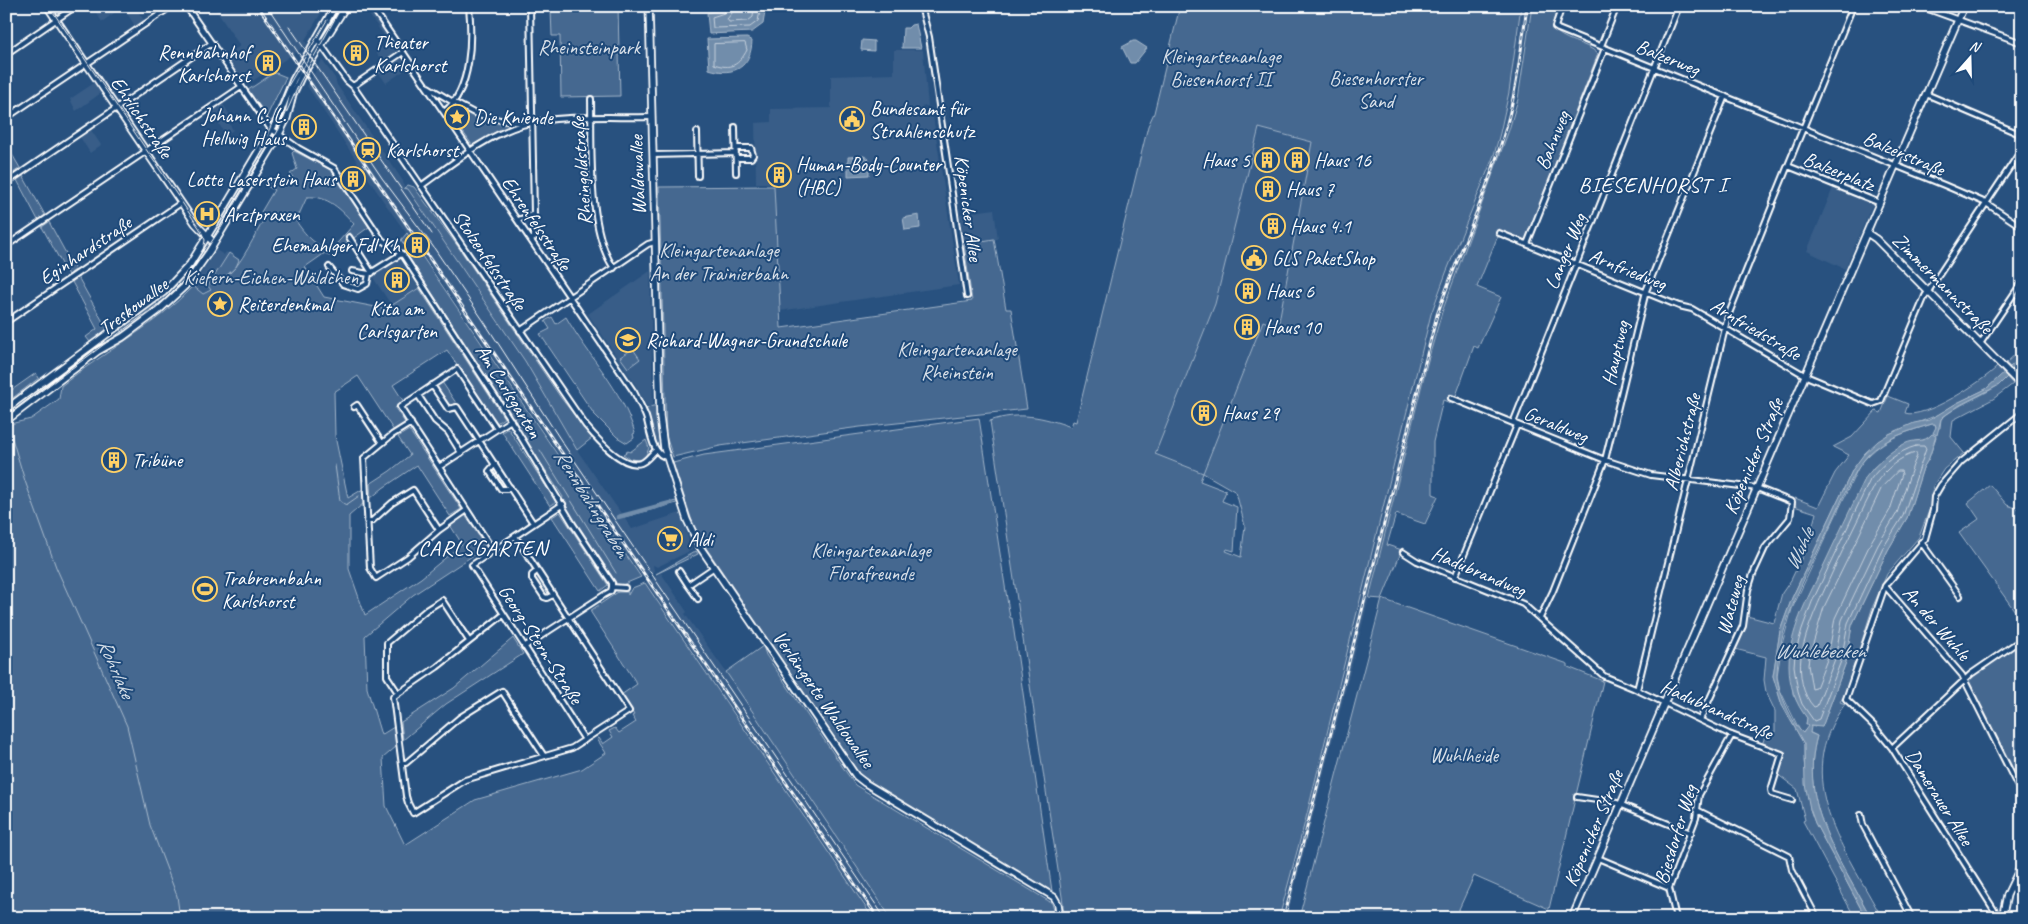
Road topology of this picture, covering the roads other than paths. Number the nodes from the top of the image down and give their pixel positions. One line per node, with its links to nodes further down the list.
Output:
1 (47, 6): 18 (main road, Ehrlichstraße)
2 (76, 6): 18 (street)
3 (172, 6): 27 (street)
4 (186, 6): 21 (street)
5 (334, 6): 17 (street); 20 (main road, Treskowallee)
6 (469, 6): 35 (street)
7 (530, 6): 42 (street)
8 (649, 6): 39 (main road, Waldowallee)
9 (921, 6): 86 (street, Köpenicker Allee)
10 (1562, 6): 24 (street, Balzerweg)
11 (1617, 6): 24 (street, Bahnweg)
12 (1678, 6): 28 (street, Langer Weg)
13 (1854, 6): 45 (street, Alberichstraße)
14 (1920, 6): 19 (street)
15 (1964, 6): 19 (main road, Köpenicker Straße)
16 (373, 8): 25 (street, Ehrenfelsstraße)
17 (344, 9): 23 (main road, Treskowallee)
18 (56, 20): 26 (street); 27 (main road, Ehrlichstraße)
19 (1957, 21): 22 (street); 32 (main road, Köpenicker Straße)
20 (317, 39): 23 (street, Stolzenfelsstraße); 46 (main road, Treskowallee)
21 (212, 43): 29 (street); 36 (street)
22 (2022, 43)
23 (322, 45): 30 (street, Stolzenfelsstraße); 48 (main road, Treskowallee)
24 (1603, 47): 28 (street, Balzerweg); 75 (street, Bahnweg)
25 (403, 52): 30 (street); 31 (street, Ehrenfelsstraße)
26 (6, 54)
27 (87, 64): 36 (main road, Ehrlichstraße); 40 (street)
28 (1654, 67): 33 (street, Balzerweg); 78 (street, Langer Weg)
29 (241, 86): 46 (street); 51 (street)
30 (353, 86): 61 (street, Stolzenfelsstraße)
31 (427, 86): 35 (street); 37 (street, Ehrenfelsstraße)
32 (1926, 94): 49 (street); 57 (main road, Köpenicker Straße)
33 (1725, 96): 38 (street, Balzerweg); 84 (street, Hauptweg)
34 (591, 99): 41 (street, Rheingoldstraße)
35 (453, 102): 37 (street); 43 (street)
36 (116, 107): 51 (main road, Ehrlichstraße); 60 (street)
37 (444, 112): 52 (street, Ehrenfelsstraße)
38 (1770, 114): 45 (street, Balzerstraße)
39 (651, 117): 41 (street); 55 (main road, Waldowallee)
40 (6, 118)
41 (591, 119): 42 (street); 80 (street, Rheingoldstraße)
42 (532, 123): 43 (street); 65 (street)
43 (521, 126): 52 (street)
44 (735, 126): 53 (street)
45 (1804, 128): 56 (street, Alberichstraße); 57 (street, Balzerstraße)
46 (271, 130): 48 (street); 70 (main road, Treskowallee)
47 (697, 132): 54 (street)
48 (279, 135): 74 (main road, Treskowallee); 77 (street, Am Carlsgarten)
49 (2022, 135)
50 (2022, 149): 64 (street)
51 (146, 151): 62 (main road, Ehrlichstraße); 76 (street)
52 (470, 152): 61 (street); 66 (street, Ehrenfelsstraße)
53 (736, 153): 54 (street); 58 (street)
54 (698, 154): 55 (street); 59 (street)
55 (653, 155): 73 (main road, Waldowallee)
56 (1788, 166): 63 (street, Balzerplatz); 90 (street, Alberichstraße)
57 (1895, 166): 63 (main road, Köpenicker Straße); 64 (street, Balzerstraße)
58 (736, 174)
59 (698, 176)
60 (6, 183)
61 (421, 186): 91 (street, Stolzenfelsstraße)
62 (181, 203): 70 (main road, Ehrlichstraße); 89 (street, Eginhardstraße)
63 (1880, 203): 69 (main road, Köpenicker Straße)
64 (1986, 204): 67 (street, Balzerstraße); 85 (street)
65 (534, 214): 66 (street); 72 (street)
66 (518, 220): 72 (street, Ehrenfelsstraße)
67 (2022, 227)
68 (1499, 233): 75 (street, Arnfriedweg)
69 (1867, 233): 85 (main road, Zimmermannstraße); 93 (main road, Köpenicker Straße)
70 (207, 236): 74 (main road, Ehrlichstraße); 99 (main road, Treskowallee)
71 (348, 237): 82 (street)
72 (531, 240): 87 (street, Ehrenfelsstraße)
73 (655, 242): 80 (street); 110 (main road, Waldowallee)
74 (214, 243): 102 (main road, Treskowallee)
75 (1527, 244): 78 (street, Arnfriedweg)
76 (6, 246)
77 (401, 254): 82 (street); 101 (street, Am Carlsgarten)
78 (1576, 264): 84 (street, Arnfriedweg); 104 (street, Langer Weg)
79 (329, 266): 82 (street)
80 (614, 268): 87 (street)
81 (352, 271): 82 (street)
82 (371, 274)
83 (2022, 282): 92 (street)
84 (1646, 291): 88 (street, Arnfriedweg); 111 (street, Hauptweg)
85 (1928, 292): 92 (main road, Zimmermannstraße); 93 (street, Arnfriedstraße)
86 (967, 296)
87 (570, 297): 91 (street); 108 (street, Ehrenfelsstraße)
88 (1692, 308): 90 (street, Arnfriedstraße)
89 (6, 322)
90 (1726, 329): 93 (street, Arnfriedstraße); 114 (street, Alberichstraße)
91 (520, 331): 108 (street, Stolzenfelsstraße)
92 (1980, 344): 95 (main road, Zimmermannstraße)
93 (1808, 377): 116 (main road, Köpenicker Straße)
94 (432, 385): 96 (street); 105 (street); 106 (street)
95 (2022, 386)
96 (418, 395): 103 (street); 109 (street)
97 (1451, 398): 104 (street, Geraldweg)
98 (354, 407): 107 (street)
99 (6, 409)
100 (2022, 413): 124 (street, An der Wuhle)
101 (511, 420): 105 (street); 118 (street, Am Carlsgarten)
102 (6, 421)
103 (410, 423): 107 (street); 113 (street)
104 (1515, 424): 111 (street, Geraldweg); 130 (street, Langer Weg)
105 (497, 429): 106 (street)
106 (480, 441): 109 (street); 112 (street)
107 (382, 443): 120 (street)
108 (656, 450): 110 (street)
109 (461, 453): 113 (street)
110 (668, 459): 127 (main road, Verlängerte Waldowallee)
111 (1605, 460): 114 (street, Geraldweg); 140 (street, Hauptweg)
112 (495, 464): 115 (street); 115 (street)
113 (439, 467): 119 (street)
114 (1688, 480): 116 (street, Geraldweg); 146 (street, Alberichstraße)
115 (510, 487): 121 (street)
116 (1757, 488): 117 (street, Geraldweg); 149 (main road, Köpenicker Straße)
117 (1792, 502): 150 (street, Wateweg)
118 (562, 504): 121 (street); 133 (street, Am Carlsgarten)
119 (467, 510): 122 (street); 125 (street)
120 (367, 521): 122 (street); 122 (street)
121 (534, 524): 123 (street)
122 (439, 530)
123 (514, 536): 125 (street); 128 (street)
124 (1921, 542): 132 (street, An der Wuhle); 136 (street, An der Wuhle)
125 (493, 550): 138 (street, Georg-Stern-Straße)
126 (1403, 552): 130 (street, Hadubrandweg)
127 (714, 568): 131 (street); 167 (main road, Verlängerte Waldowallee)
128 (538, 571): 135 (street); 135 (street)
129 (679, 571): 131 (street)
130 (1455, 577): 140 (street, Hadubrandweg)
131 (688, 585): 137 (street)
132 (1885, 586): 145 (street, An der Wuhle); 148 (street, An der Wuhle)
133 (612, 587): 134 (street); 139 (street)
134 (625, 588)
135 (553, 595): 139 (street)
136 (1960, 596)
137 (698, 599)
138 (503, 614): 142 (street); 143 (street, Georg-Stern-Straße)
139 (568, 618): 143 (street); 152 (street)
140 (1540, 618): 144 (street, Hadubrandweg)
141 (2022, 639): 145 (street)
142 (469, 641): 147 (street); 147 (street)
143 (524, 647): 152 (street, Georg-Stern-Straße)
144 (1586, 661): 146 (street, Hadubrandstraße)
145 (1964, 680): 153 (street); 156 (street, An der Wuhle)
146 (1637, 690): 149 (street, Hadubrandstraße)
147 (398, 693): 155 (street)
148 (1846, 699): 153 (street, Damerauer Allee)
149 (1664, 703): 150 (street, Hadubrandstraße); 159 (main road, Köpenicker Straße)
150 (1700, 720): 151 (street, Hadubrandstraße)
151 (1732, 735): 158 (street, Hadubrandstraße); 160 (street, Biesdorfer Weg)
152 (585, 740): 154 (street)
153 (1892, 748): 166 (street, Damerauer Allee)
154 (544, 756): 155 (street); 155 (street)
155 (402, 763)
156 (2022, 795)
157 (1577, 796): 159 (street)
158 (1792, 800)
159 (1621, 804): 162 (street); 163 (main road, Köpenicker Straße)
160 (1697, 810): 162 (street, Biesdorfer Weg); 170 (street)
161 (1861, 815): 171 (street)
162 (1690, 833): 165 (street, Biesdorfer Weg)
163 (1598, 858): 165 (street); 168 (main road, Köpenicker Straße)
164 (2022, 864): 166 (main road)
165 (1670, 888): 169 (street, Biesdorfer Weg)
166 (2002, 917)
167 (1060, 918)
168 (1572, 918)
169 (1676, 918)
170 (1816, 918)
171 (1912, 918)

